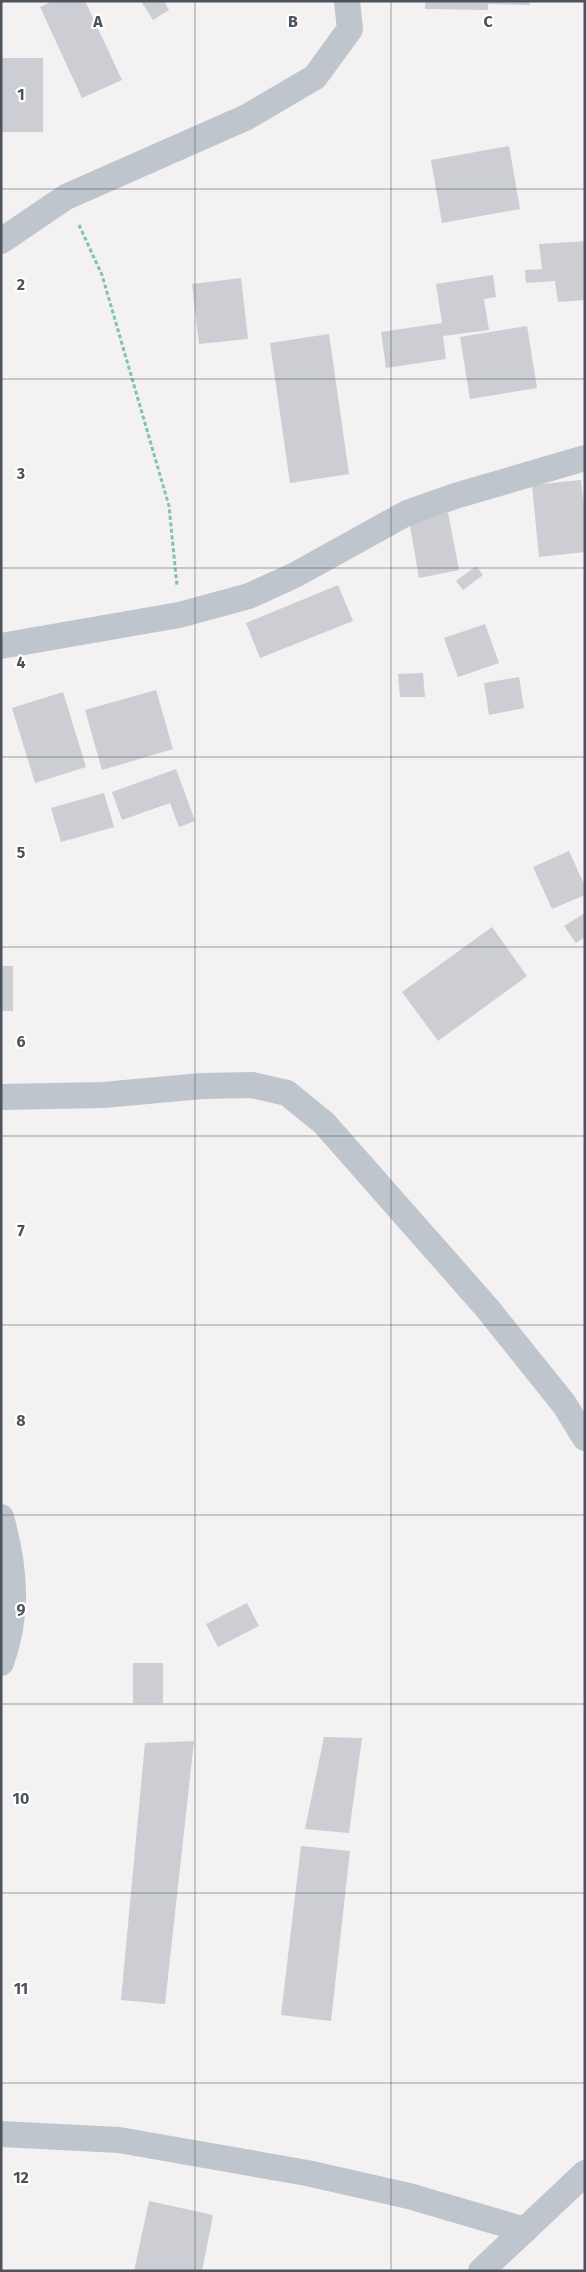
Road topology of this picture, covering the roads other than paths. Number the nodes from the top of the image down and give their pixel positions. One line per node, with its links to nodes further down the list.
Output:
1 (347, 1): 2 (street)
2 (1, 242)
3 (585, 458): 4 (street)
4 (1, 646)
5 (1, 1097): 6 (street)
6 (585, 1438)
7 (1, 1517): 8 (street)
8 (1, 1663)
9 (1, 2134): 11 (street)
10 (585, 2173): 11 (street)
11 (525, 2230): 12 (street)
12 (481, 2271)

